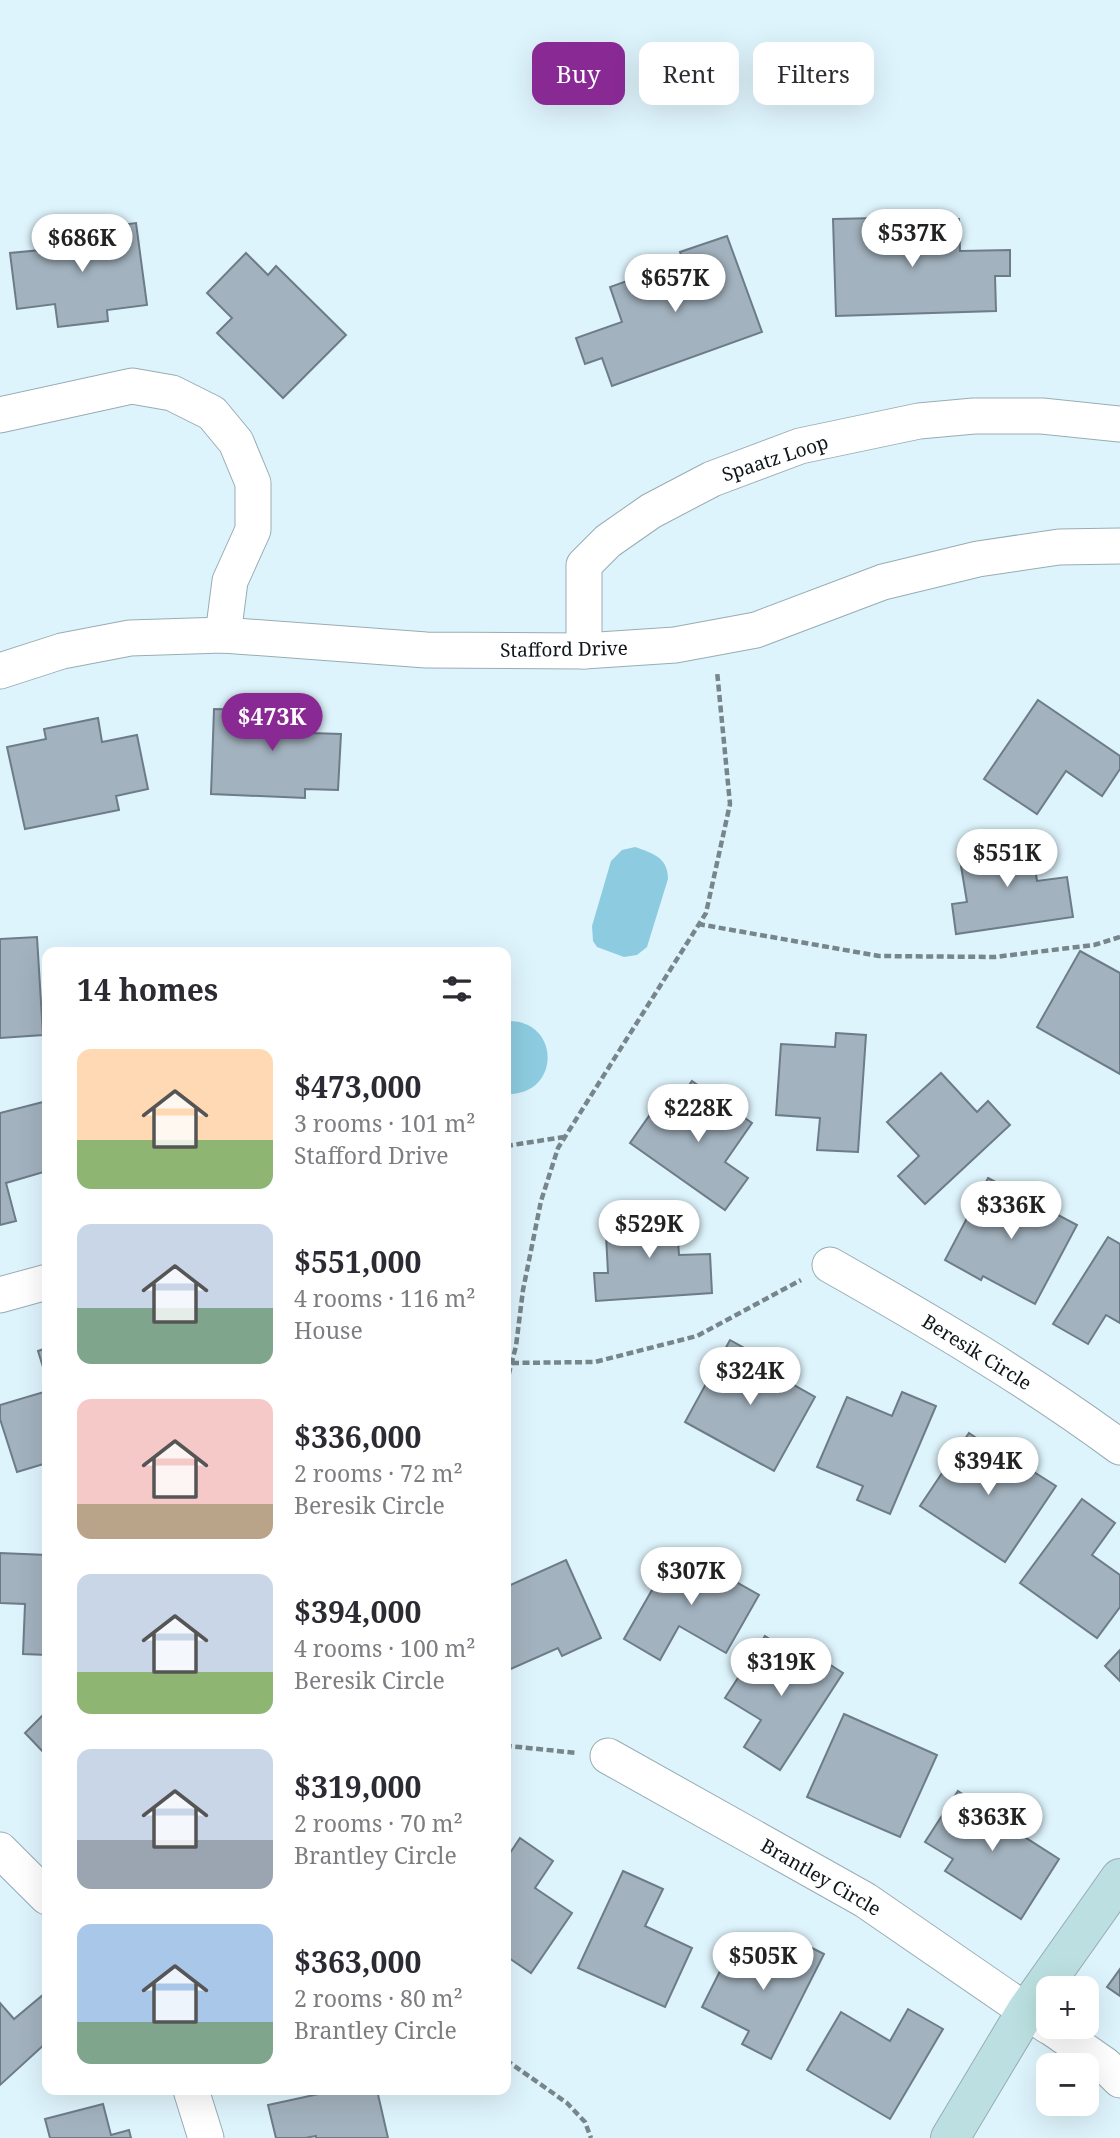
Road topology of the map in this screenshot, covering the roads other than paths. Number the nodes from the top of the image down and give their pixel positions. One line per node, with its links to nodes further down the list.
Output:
1 (0, 415): 4 (street)
2 (1120, 424): 5 (street, Spaatz Loop)
3 (1120, 546): 5 (street, Stafford Drive)
4 (223, 635): 5 (street, Stafford Drive); 6 (street, Stafford Drive)
5 (584, 651)
6 (0, 671)
7 (830, 1265): 10 (street, Beresik Circle)
8 (42, 1283): 9 (street)
9 (0, 1295)
10 (1120, 1447)
11 (608, 1756): 16 (street, Brantley Circle)
12 (0, 1850): 14 (street)
13 (1120, 1878): 15 (street)
14 (42, 1892)
15 (1066, 1976)
16 (1036, 2018)
17 (1036, 2027): 22 (street)
18 (1067, 2039): 19 (street, Brantley Circle)
19 (1120, 2080)
20 (193, 2095): 21 (street)
21 (206, 2138)
22 (950, 2138)

